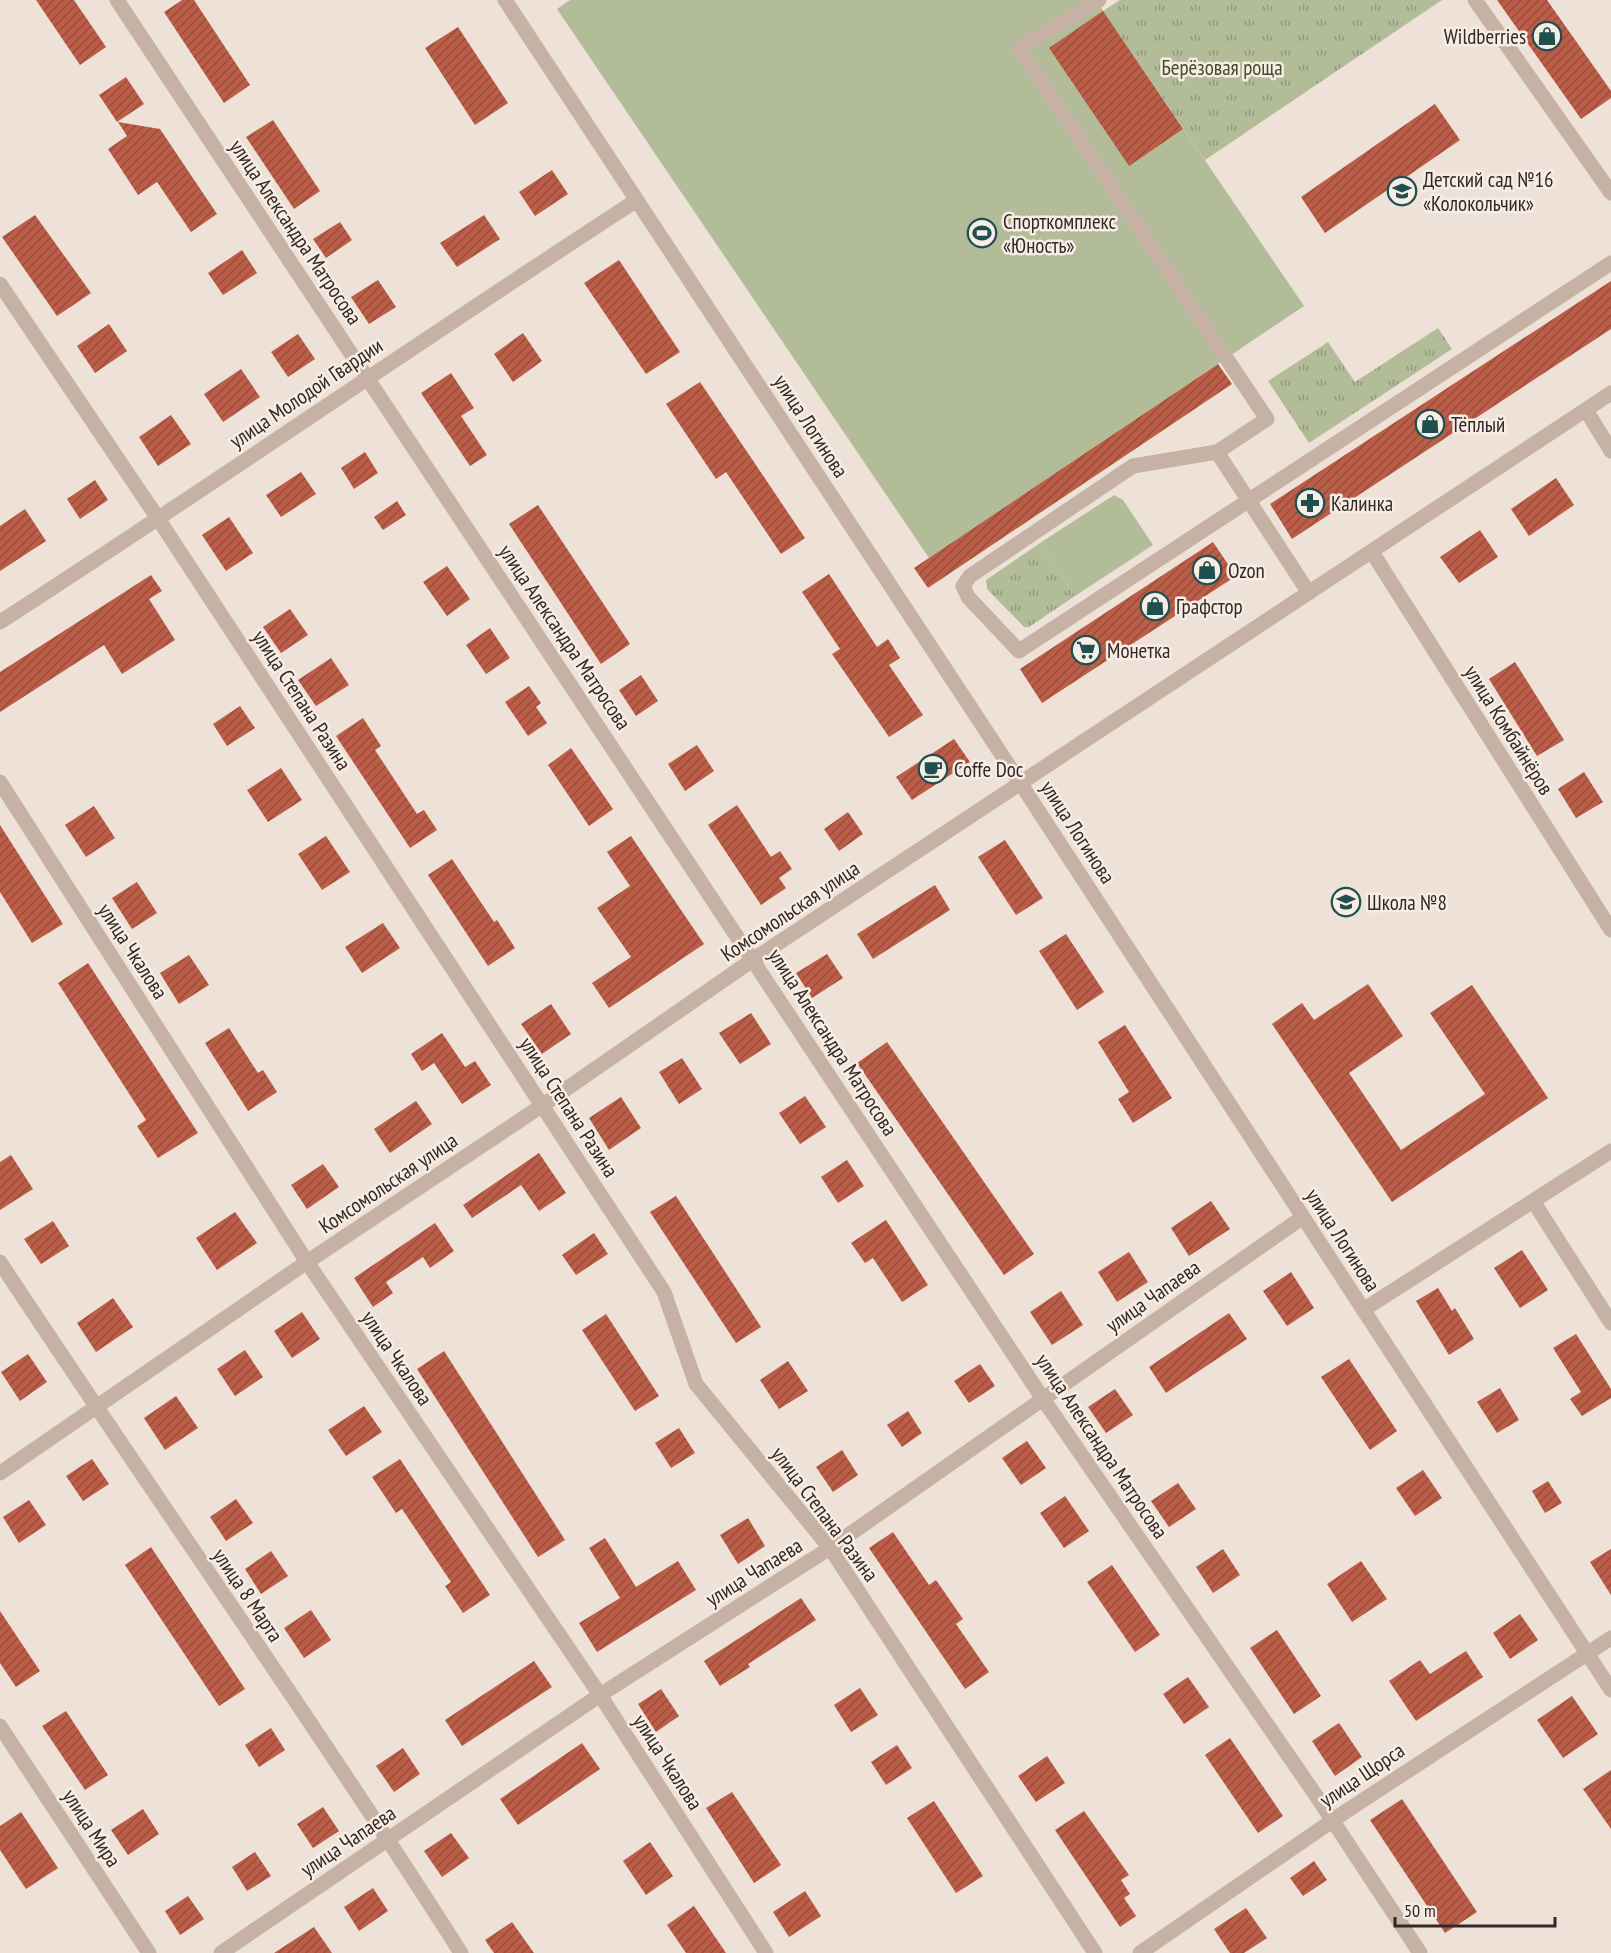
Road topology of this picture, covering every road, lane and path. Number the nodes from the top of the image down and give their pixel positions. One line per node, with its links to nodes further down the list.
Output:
1 (117, 0): 9 (street, улица Александра Матросова)
2 (505, 0): 6 (street, улица Логинова)
3 (1099, 0): 13 (street)
4 (1475, 0): 5 (street)
5 (1611, 193)
6 (637, 200): 9 (street, улица Молодой Гвардии); 20 (street, улица Логинова)
7 (1611, 262): 14 (street)
8 (0, 284): 15 (street, улица Степана Разина)
9 (367, 377): 15 (street, улица Молодой Гвардии); 22 (street, улица Александра Матросова)
10 (1611, 393): 11 (street, Комсомольская улица)
11 (1586, 410): 12 (street); 16 (street, Комсомольская улица)
12 (1611, 451)
13 (1216, 452): 14 (street); 14 (street)
14 (1248, 501): 17 (street)
15 (159, 520): 18 (street, улица Молодой Гвардии); 23 (street, улица Степана Разина)
16 (1372, 552): 17 (street, Комсомольская улица); 21 (street, улица Комбайнёров)
17 (1310, 593): 20 (street, Комсомольская улица)
18 (0, 622)
19 (0, 782): 28 (street, улица Чкалова)
20 (1021, 784): 22 (street, Комсомольская улица); 26 (street, улица Логинова)
21 (1611, 930)
22 (754, 959): 23 (street, Комсомольская улица); 31 (street, улица Александра Матросова)
23 (543, 1105): 28 (street, Комсомольская улица); 34 (street, улица Степана Разина)
24 (1611, 1151): 25 (street)
25 (1533, 1201): 29 (street); 30 (street)
26 (1303, 1217): 29 (street, улица Логинова); 31 (street, улица Чапаева)
27 (0, 1262): 32 (street, улица 8 Марта)
28 (307, 1262): 32 (street, Комсомольская улица); 38 (street, улица Чкалова)
29 (1363, 1310): 36 (street, улица Логинова)
30 (1611, 1323)
31 (1043, 1399): 34 (street, улица Чапаева); 40 (street, улица Александра Матросова)
32 (96, 1408): 33 (street, Комсомольская улица); 41 (street, улица 8 Марта)
33 (0, 1473)
34 (830, 1548): 38 (street, улица Чапаева); 46 (street, улица Степана Разина)
35 (1611, 1638): 36 (street, улица Щорса)
36 (1587, 1654): 37 (street, улица Логинова); 40 (street, улица Щорса)
37 (1611, 1690)
38 (600, 1695): 41 (street, улица Чапаева); 45 (street, улица Чкалова)
39 (0, 1726): 42 (street, улица Мира)
40 (1333, 1820): 47 (street, улица Щорса); 48 (street, улица Александра Матросова)
41 (389, 1839): 43 (street, улица Чапаева); 44 (street, улица 8 Марта)
42 (149, 1953)
43 (221, 1953)
44 (461, 1953)
45 (766, 1953)
46 (1095, 1953)
47 (1140, 1953)
48 (1420, 1953)

